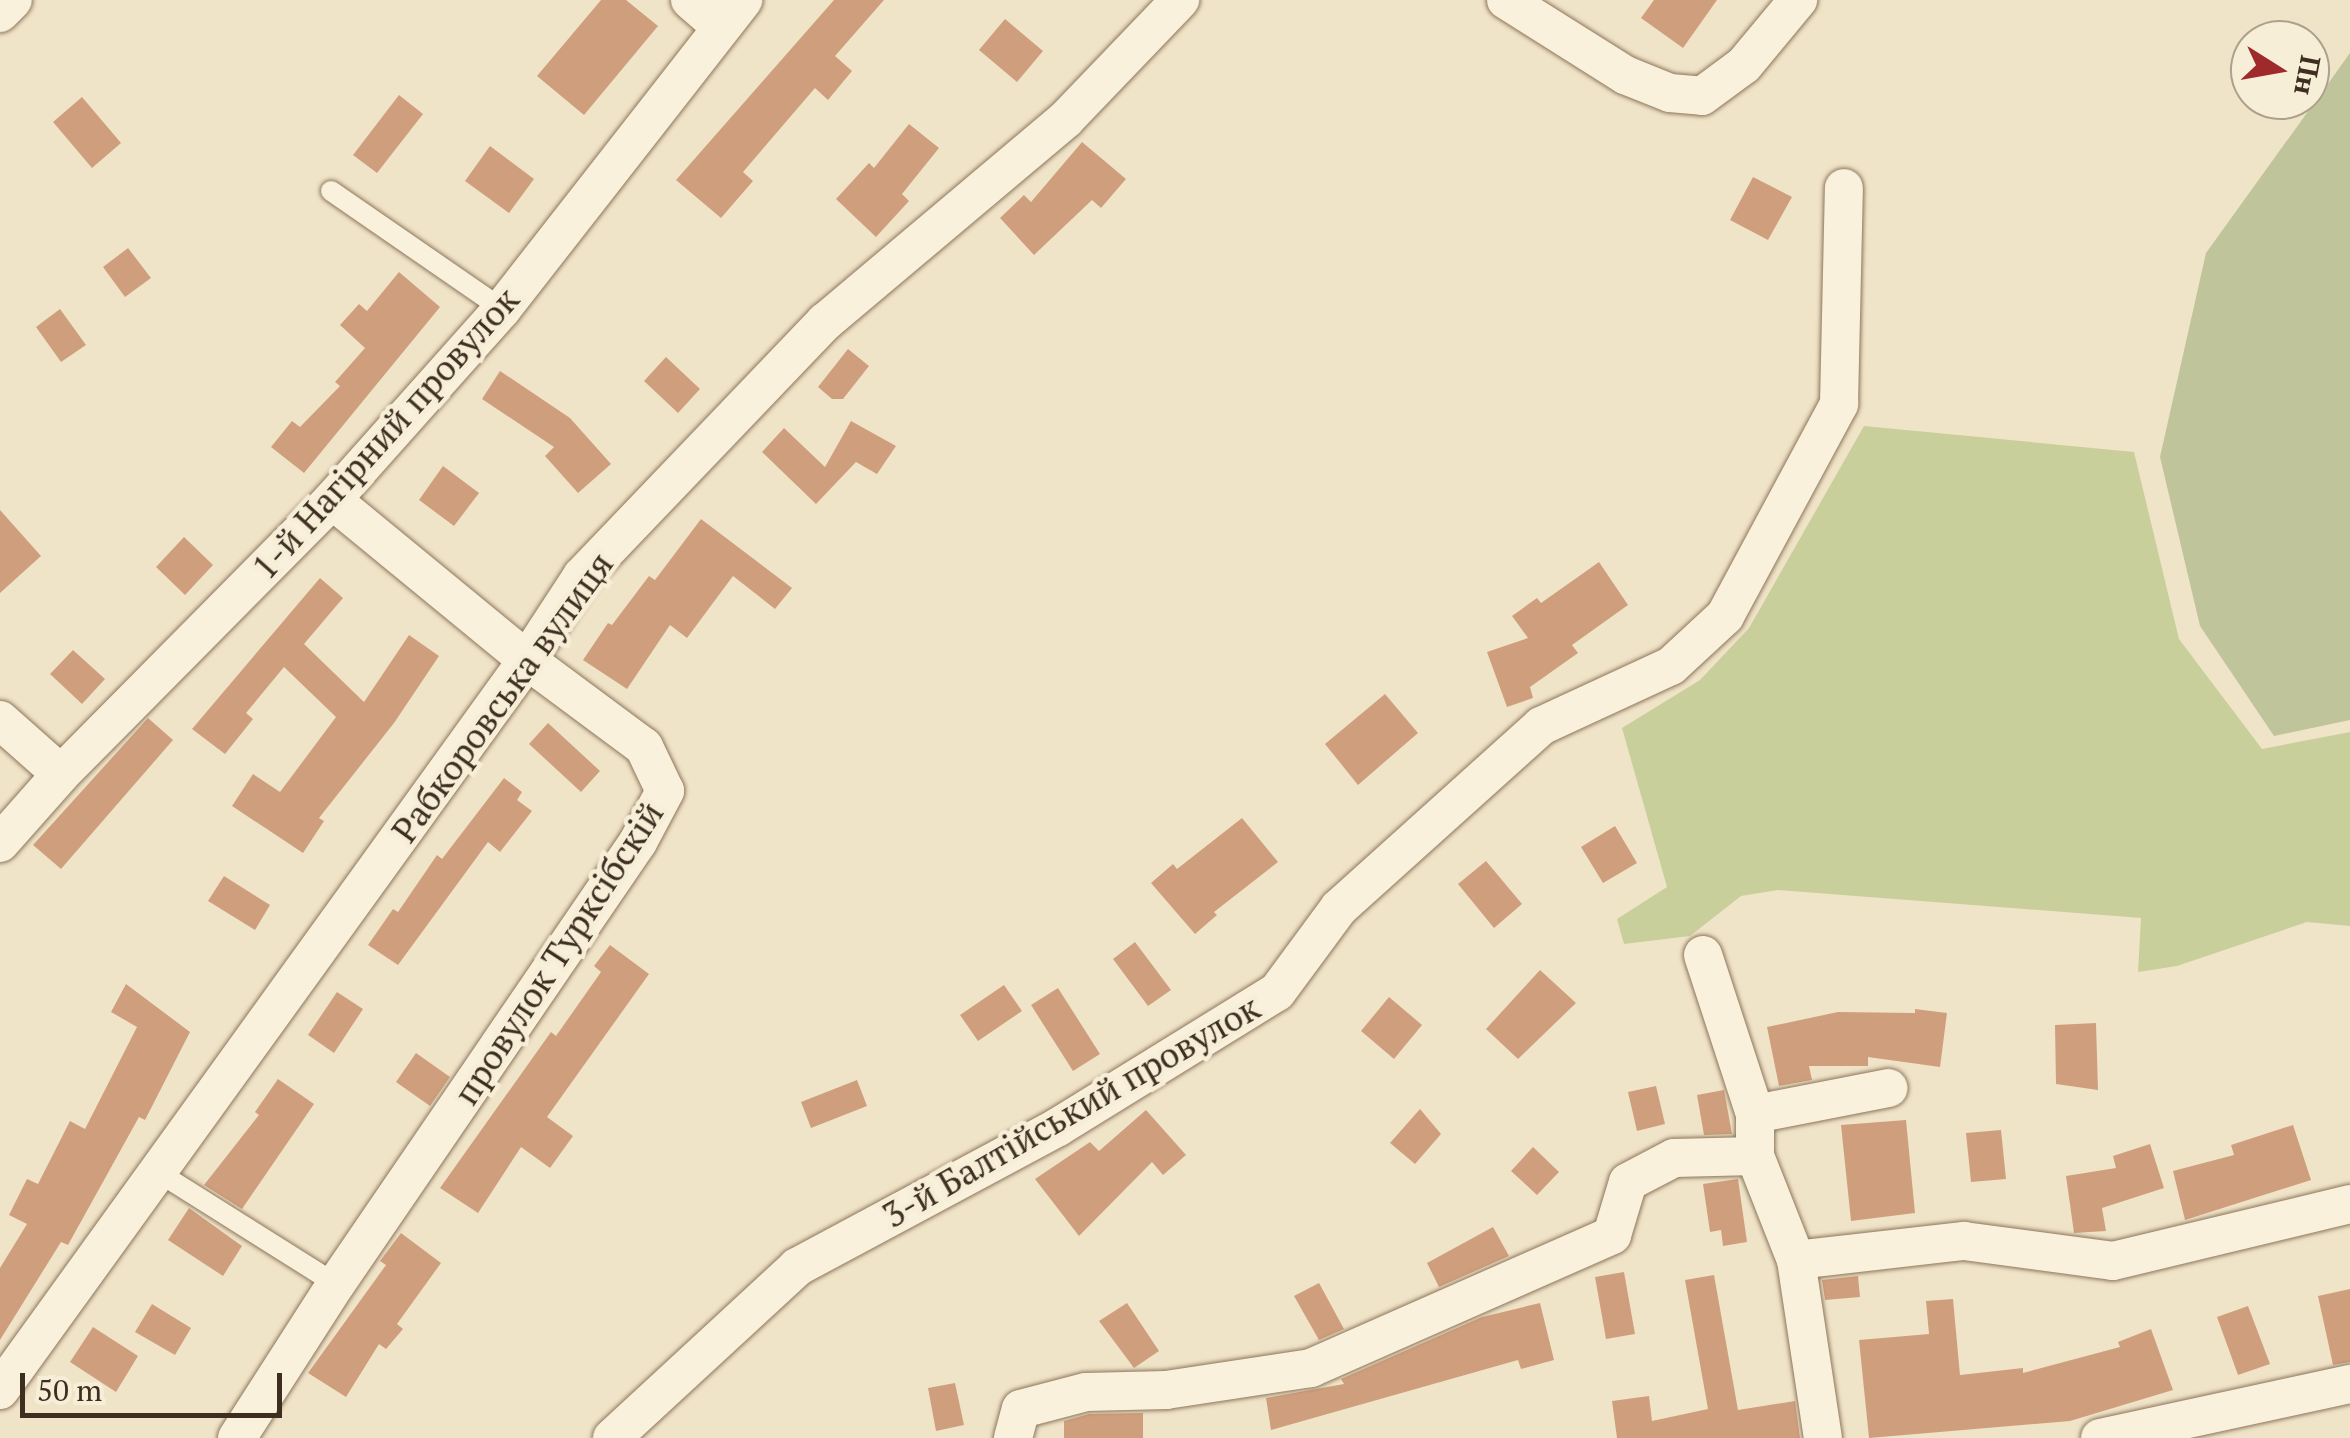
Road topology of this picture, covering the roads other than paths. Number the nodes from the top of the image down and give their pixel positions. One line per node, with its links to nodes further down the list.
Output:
1 (14, 0): 6 (street)
2 (690, 0): 7 (street)
3 (1180, 0): 12 (street, Рабкоровська вулиця)
4 (1506, 0): 5 (street)
5 (1798, 0)
6 (0, 12)
7 (732, 13): 10 (street, 1-й Нагірний провулок)
8 (1844, 188): 27 (street, 3-й Балтійський провулок)
9 (331, 191): 10 (lane)
10 (502, 309): 11 (street, 1-й Нагірний провулок)
11 (332, 500): 12 (street, провулок Турксібскій); 14 (street, 1-й Нагірний провулок)
12 (527, 660): 20 (street, Рабкоровська вулиця); 23 (street, провулок Турксібскій)
13 (0, 720): 14 (street)
14 (61, 774): 15 (street, 1-й Нагірний провулок)
15 (0, 843)
16 (1703, 955): 18 (street)
17 (1889, 1088): 18 (street)
18 (1754, 1114): 19 (street)
19 (1755, 1156): 22 (street); 28 (street)
20 (158, 1172): 23 (lane); 25 (street, Рабкоровська вулиця)
21 (2350, 1204): 22 (street)
22 (1796, 1260): 29 (street)
23 (336, 1284): 26 (street, провулок Турксібскій)
24 (2350, 1384): 30 (street)
25 (0, 1390)
26 (237, 1438)
27 (612, 1438)
28 (1013, 1438)
29 (1824, 1438)
30 (2100, 1438)

